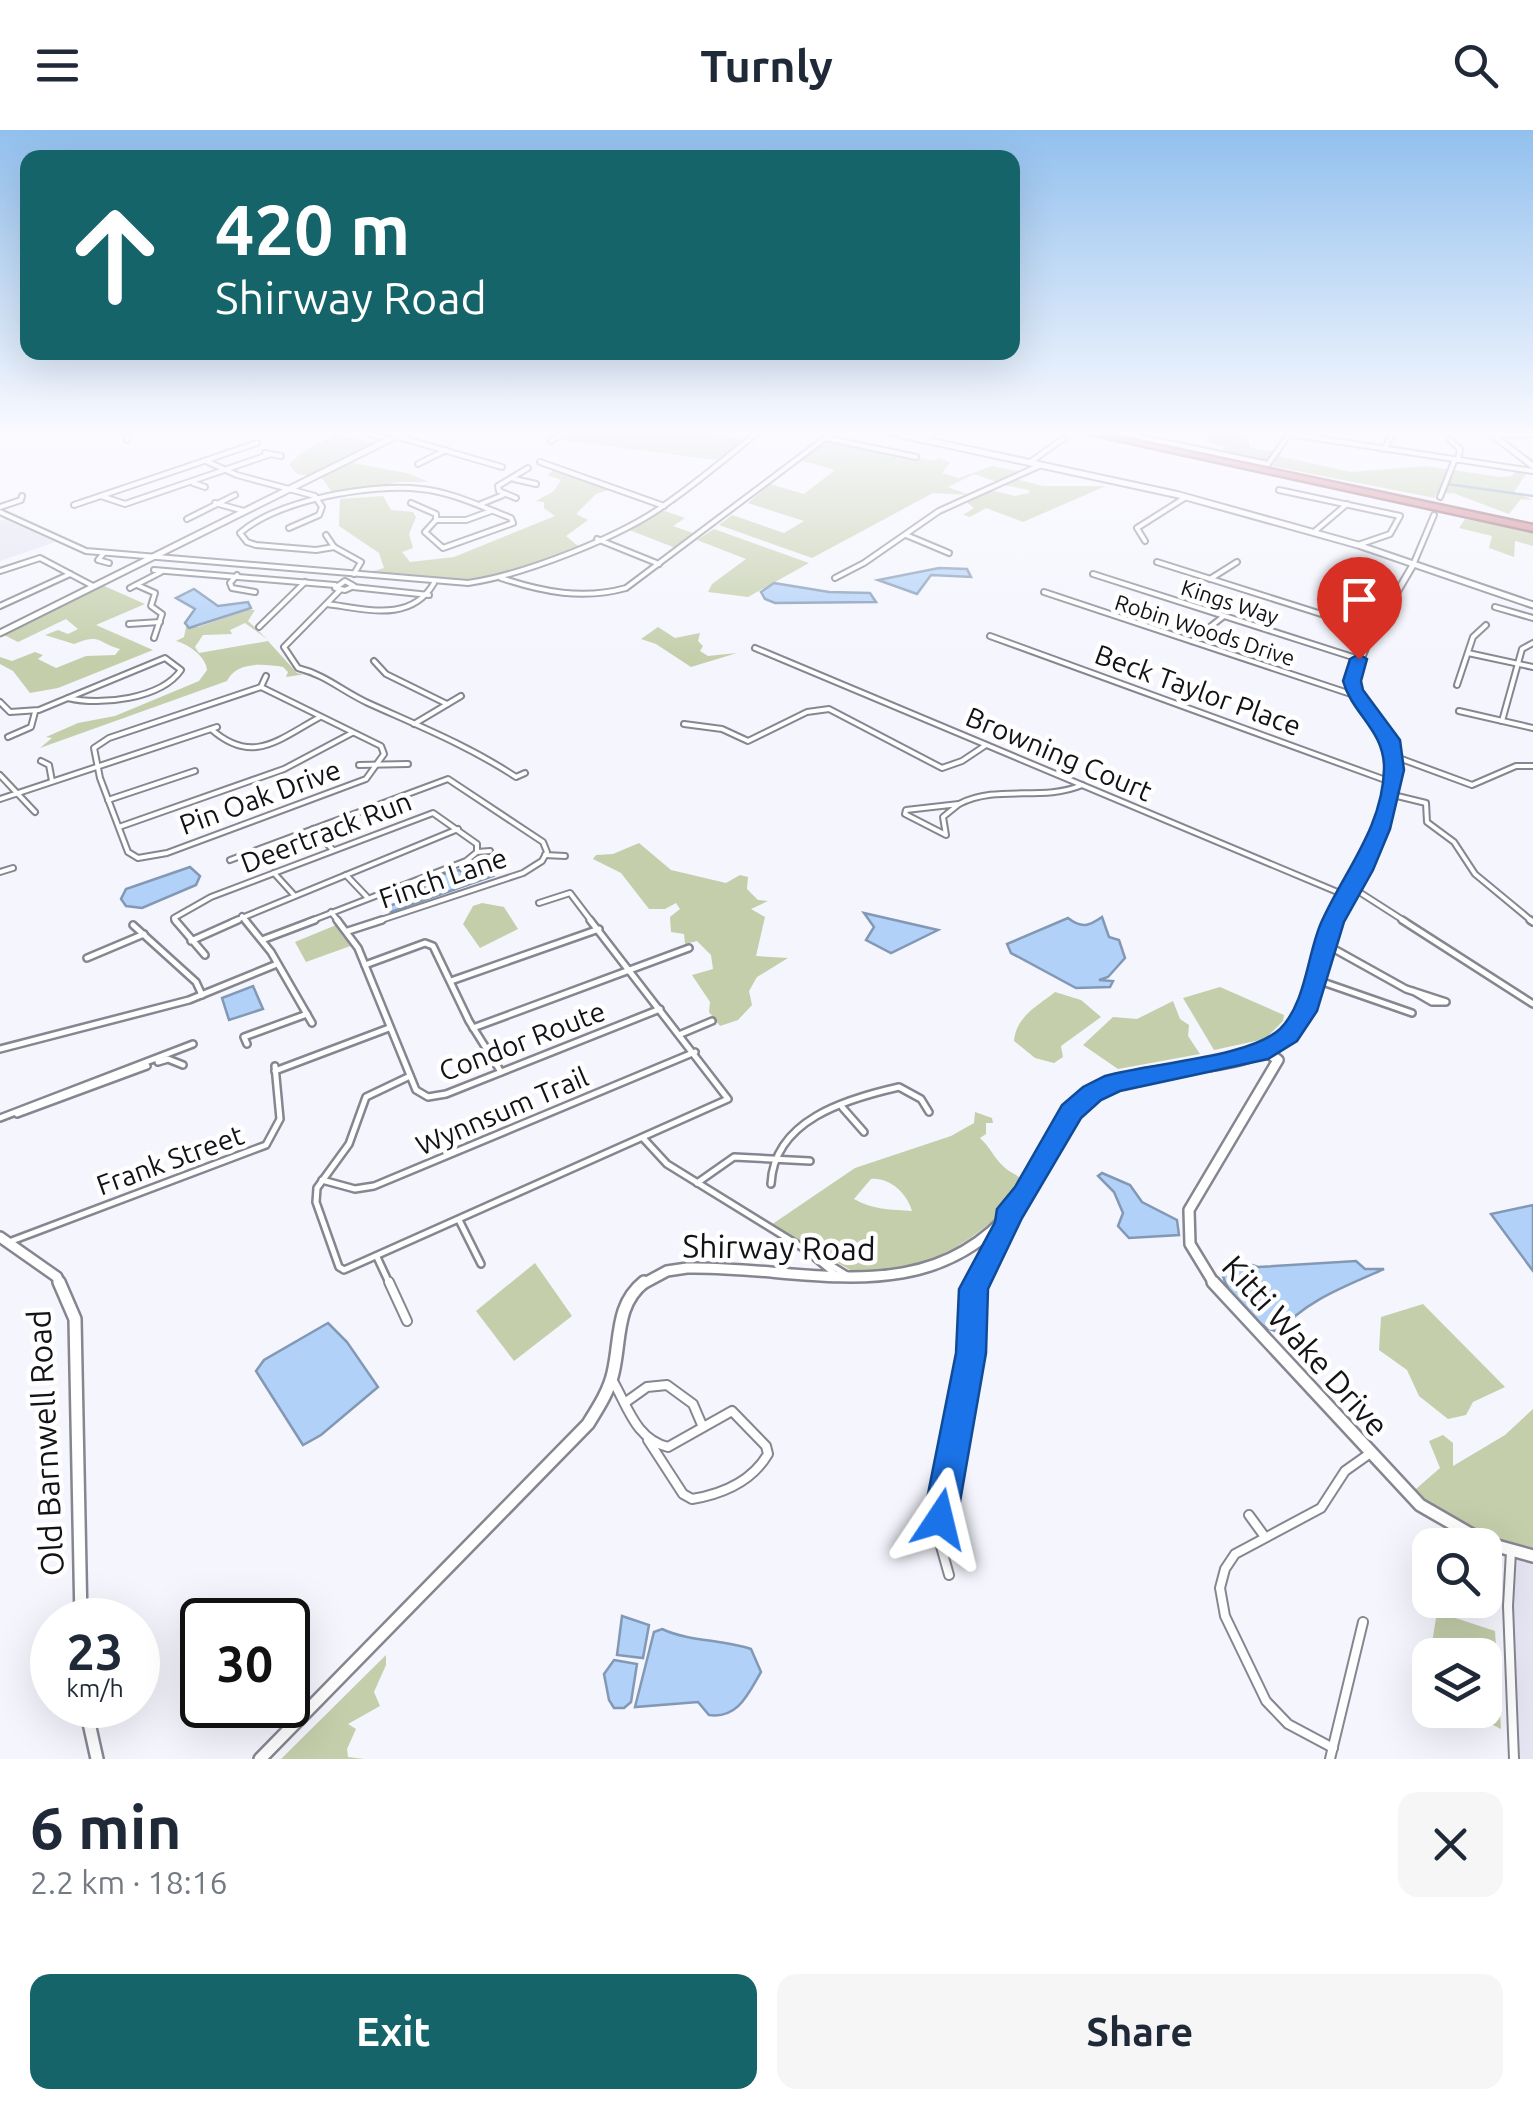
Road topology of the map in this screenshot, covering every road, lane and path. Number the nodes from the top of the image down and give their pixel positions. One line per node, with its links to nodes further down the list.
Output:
1 (204, 509): 21 (street)
2 (236, 509): 19 (street)
3 (248, 509): 19 (street)
4 (280, 509): 31 (street)
5 (319, 509): 24 (street)
6 (430, 509): 22 (street)
7 (489, 509): 18 (street)
8 (658, 509): 28 (street)
9 (732, 509): 38 (street)
10 (944, 509): 27 (street)
11 (1166, 509): 29 (street)
12 (1232, 509): 25 (street)
13 (1341, 509): 25 (street)
14 (1369, 509): 30 (street)
15 (1452, 509): 23 (highway)
16 (1454, 509): 23 (highway)
17 (0, 510): 32 (street)
18 (492, 510): 22 (street); 22 (street)
19 (244, 511): 34 (street)
20 (1434, 515): 39 (street)
21 (187, 518)
22 (436, 520)
23 (1533, 526)
24 (289, 528)
25 (1314, 532): 30 (street)
26 (326, 534): 31 (street)
27 (906, 535): 33 (street); 49 (street)
28 (597, 539): 38 (street); 48 (street)
29 (1146, 541)
30 (1358, 545): 39 (street)
31 (334, 547): 44 (street)
32 (104, 553): 34 (street); 37 (street)
33 (949, 553)
34 (156, 555): 44 (street); 56 (street)
35 (1158, 562): 50 (street)
36 (1237, 562): 50 (street)
37 (109, 564)
38 (660, 564): 48 (street)
39 (1414, 565): 64 (street); 72 (street)
40 (154, 570): 42 (street)
41 (0, 571): 43 (street)
42 (164, 571): 46 (street); 54 (street)
43 (70, 574): 56 (street); 59 (street)
44 (355, 574): 52 (street); 53 (street)
45 (1092, 574): 66 (street, Kings Way)
46 (237, 575): 47 (street); 47 (street)
47 (270, 578): 51 (street)
48 (501, 578): 53 (street)
49 (835, 578)
50 (1210, 579): 72 (street)
51 (305, 582): 58 (street); 71 (street)
52 (350, 583): 58 (street); 58 (street); 61 (street)
53 (434, 583): 61 (street)
54 (137, 585): 57 (street); 68 (street)
55 (21, 586): 59 (street)
56 (94, 586): 73 (street)
57 (130, 588)
58 (338, 588): 62 (street)
59 (33, 590): 63 (street)
60 (1044, 592): 76 (street, Robin Woods Drive)
61 (429, 594): 62 (street)
62 (327, 604): 96 (street)
63 (0, 606)
64 (1533, 606)
65 (1495, 607): 67 (street)
66 (1224, 616): 76 (street); 80 (street, Kings Way)
67 (1533, 618)
68 (160, 622): 69 (street); 75 (street)
69 (128, 624)
70 (1486, 626): 79 (street)
71 (259, 627)
72 (1372, 630): 80 (street)
73 (0, 633)
74 (990, 636): 114 (street, Beck Taylor Place)
75 (154, 638)
76 (1192, 641): 88 (street, Robin Woods Drive)
77 (1533, 644): 82 (street)
78 (755, 648): 101 (street, Browning Court)
79 (1468, 653): 82 (street); 85 (street)
80 (1359, 659): 88 (street)
81 (374, 661): 91 (street)
82 (1517, 664): 83 (street); 95 (street)
83 (1533, 668)
84 (266, 676): 86 (street)
85 (1457, 685)
86 (261, 687): 94 (street, Pin Oak Drive); 106 (street)
87 (461, 696): 91 (street)
88 (1357, 696): 102 (street)
89 (68, 698): 89 (street); 92 (street)
90 (0, 704): 92 (street)
91 (447, 704): 96 (street)
92 (35, 711): 100 (street)
93 (1459, 711): 95 (street)
94 (320, 717): 99 (street, Pin Oak Drive); 106 (street)
95 (1502, 721): 98 (street)
96 (414, 724): 110 (street)
97 (684, 724): 101 (street)
98 (1533, 728)
99 (352, 733): 104 (street, Pin Oak Drive); 120 (street)
100 (8, 737)
101 (986, 745): 113 (street, Browning Court)
102 (1395, 757): 108 (street); 114 (street, Shirway Road)
103 (42, 761): 112 (street)
104 (379, 764): 105 (street); 107 (street); 120 (street, Pin Oak Drive)
105 (408, 764)
106 (97, 766): 112 (street); 117 (street, Pin Oak Drive)
107 (359, 766)
108 (1533, 766)
109 (195, 771): 117 (street)
110 (525, 773)
111 (0, 775): 115 (street)
112 (52, 781): 115 (street)
113 (1082, 785): 118 (street); 133 (street, Browning Court)
114 (1390, 788): 133 (street, Shirway Road); 139 (street, Beck Taylor Place)
115 (18, 793): 116 (street); 119 (street)
116 (0, 798)
117 (108, 800): 120 (street, Pin Oak Drive)
118 (959, 804): 118 (street)
119 (36, 812)
120 (119, 828)
121 (313, 829): 123 (street); 126 (street, Finch Lane); 128 (street, Finch Lane)
122 (458, 829): 123 (street, Deertrack Run); 124 (street); 132 (street)
123 (333, 850): 131 (street, Deertrack Run)
124 (477, 852): 125 (street); 135 (street)
125 (490, 852)
126 (545, 856): 127 (street); 142 (street, Finch Lane)
127 (565, 856)
128 (230, 860)
129 (12, 868): 130 (street)
130 (0, 872)
131 (274, 873): 134 (street); 145 (street, Deertrack Run)
132 (346, 874): 134 (street); 135 (street)
133 (1350, 892): 146 (street, Shirway Road); 157 (street, Browning Court)
134 (294, 895): 138 (street)
135 (366, 897): 137 (street)
136 (539, 903): 141 (street)
137 (332, 912): 142 (street, Condor Route); 144 (street)
138 (242, 916): 144 (street); 145 (street)
139 (1533, 922)
140 (134, 925): 143 (street)
141 (599, 929): 152 (street); 154 (street)
142 (348, 931): 151 (street, Condor Route)
143 (144, 934): 149 (street); 156 (street)
144 (262, 940): 150 (street)
145 (191, 941): 148 (street)
146 (1324, 944): 153 (street, Shirway Road); 155 (street)
147 (689, 948): 152 (street)
148 (206, 955)
149 (88, 958)
150 (277, 964): 156 (street); 159 (street)
151 (365, 965): 154 (street); 163 (street, Condor Route)
152 (630, 968): 158 (street); 164 (street)
153 (1314, 980): 160 (street); 166 (street, Shirway Road)
154 (451, 981): 164 (street)
155 (1413, 991): 155 (street)
156 (202, 995): 169 (street)
157 (1533, 1004)
158 (661, 1008): 165 (street); 174 (street, Condor Route)
159 (307, 1014): 162 (street); 167 (street)
160 (1412, 1014)
161 (712, 1022): 165 (street)
162 (312, 1023)
163 (390, 1028): 175 (street, Condor Route); 188 (street, Frank Street)
164 (473, 1028): 174 (street)
165 (681, 1034): 171 (street)
166 (1288, 1035): 170 (street, Shirway Road); 172 (street, Kitti Wake Drive)
167 (244, 1037)
168 (193, 1044): 178 (street)
169 (0, 1050)
170 (1265, 1050): 172 (street); 186 (street, Shirway Road)
171 (695, 1052): 180 (street); 183 (street, Wynnsum Trail)
172 (1278, 1060): 199 (street, Kitti Wake Drive)
173 (183, 1065): 178 (street)
174 (501, 1072): 175 (street, Condor Route)
175 (410, 1076): 183 (street)
176 (842, 1107): 177 (street); 179 (street); 181 (street)
177 (928, 1112)
178 (0, 1119)
179 (864, 1132)
180 (643, 1138): 184 (street); 187 (street)
181 (772, 1157): 182 (street); 184 (street); 185 (street)
182 (810, 1160)
183 (322, 1180): 190 (street)
184 (697, 1183): 189 (street)
185 (771, 1184)
186 (1007, 1216): 192 (street, Shirway Road); 204 (street)
187 (458, 1220): 190 (street); 191 (street)
188 (5, 1240): 205 (street, Old Barnwell Road)
189 (811, 1253): 192 (street); 193 (street)
190 (377, 1256): 194 (street)
191 (481, 1264)
192 (851, 1279): 193 (street, Shirway Road)
193 (838, 1280): 195 (street, Shirway Road)
194 (408, 1321)
195 (612, 1381): 196 (street); 210 (street, Shirway Road)
196 (625, 1402): 197 (street); 198 (street)
197 (702, 1425): 198 (street); 198 (street)
198 (648, 1440)
199 (1369, 1454): 201 (street); 202 (street, Kitti Wake Drive)
200 (1249, 1515): 201 (street)
201 (1265, 1537): 208 (street)
202 (1511, 1551): 203 (street, Kitti Wake Drive); 212 (street)
203 (1533, 1556)
204 (949, 1575)
205 (80, 1598)
206 (1363, 1622): 208 (street)
207 (90, 1728): 209 (street)
208 (1333, 1748): 211 (street)
209 (97, 1759)
210 (260, 1759)
211 (1330, 1759)
212 (1514, 1759)

